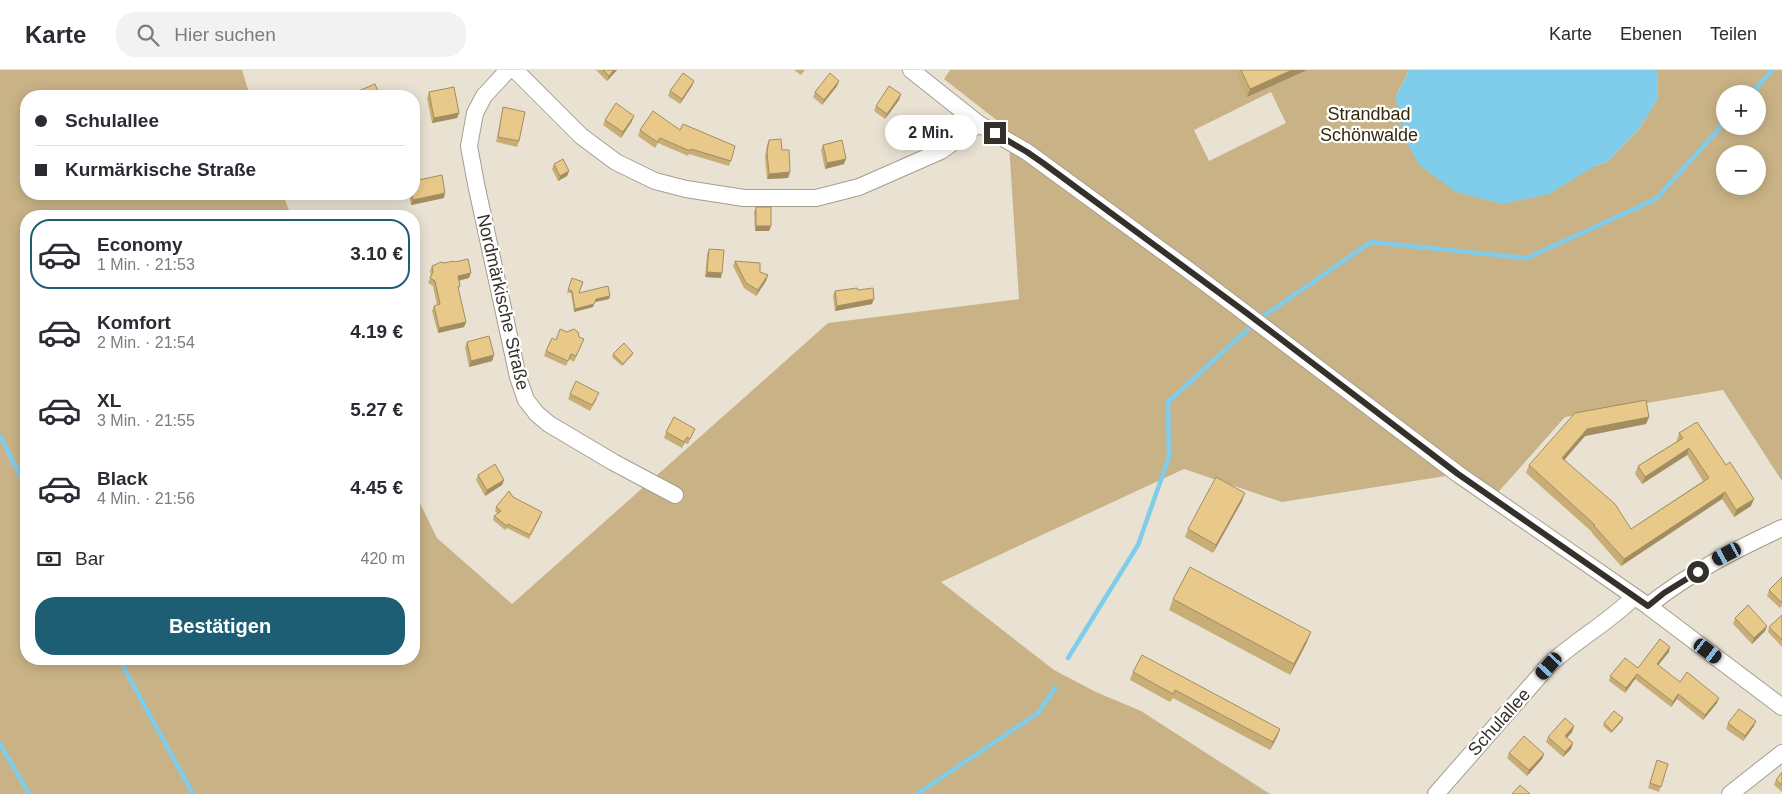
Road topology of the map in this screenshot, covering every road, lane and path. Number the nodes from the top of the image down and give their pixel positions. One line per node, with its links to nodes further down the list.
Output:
1 (508, 70): 5 (street, Nordmärkische Straße)
2 (515, 70): 4 (street)
3 (911, 70): 4 (street)
4 (979, 124): 7 (street)
5 (675, 495)
6 (1782, 528): 8 (street)
7 (1634, 597): 8 (street); 11 (street, Schulallee)
8 (1648, 606): 9 (street)
9 (1782, 707)
10 (1782, 753): 12 (street)
11 (1436, 794)
12 (1730, 794)

